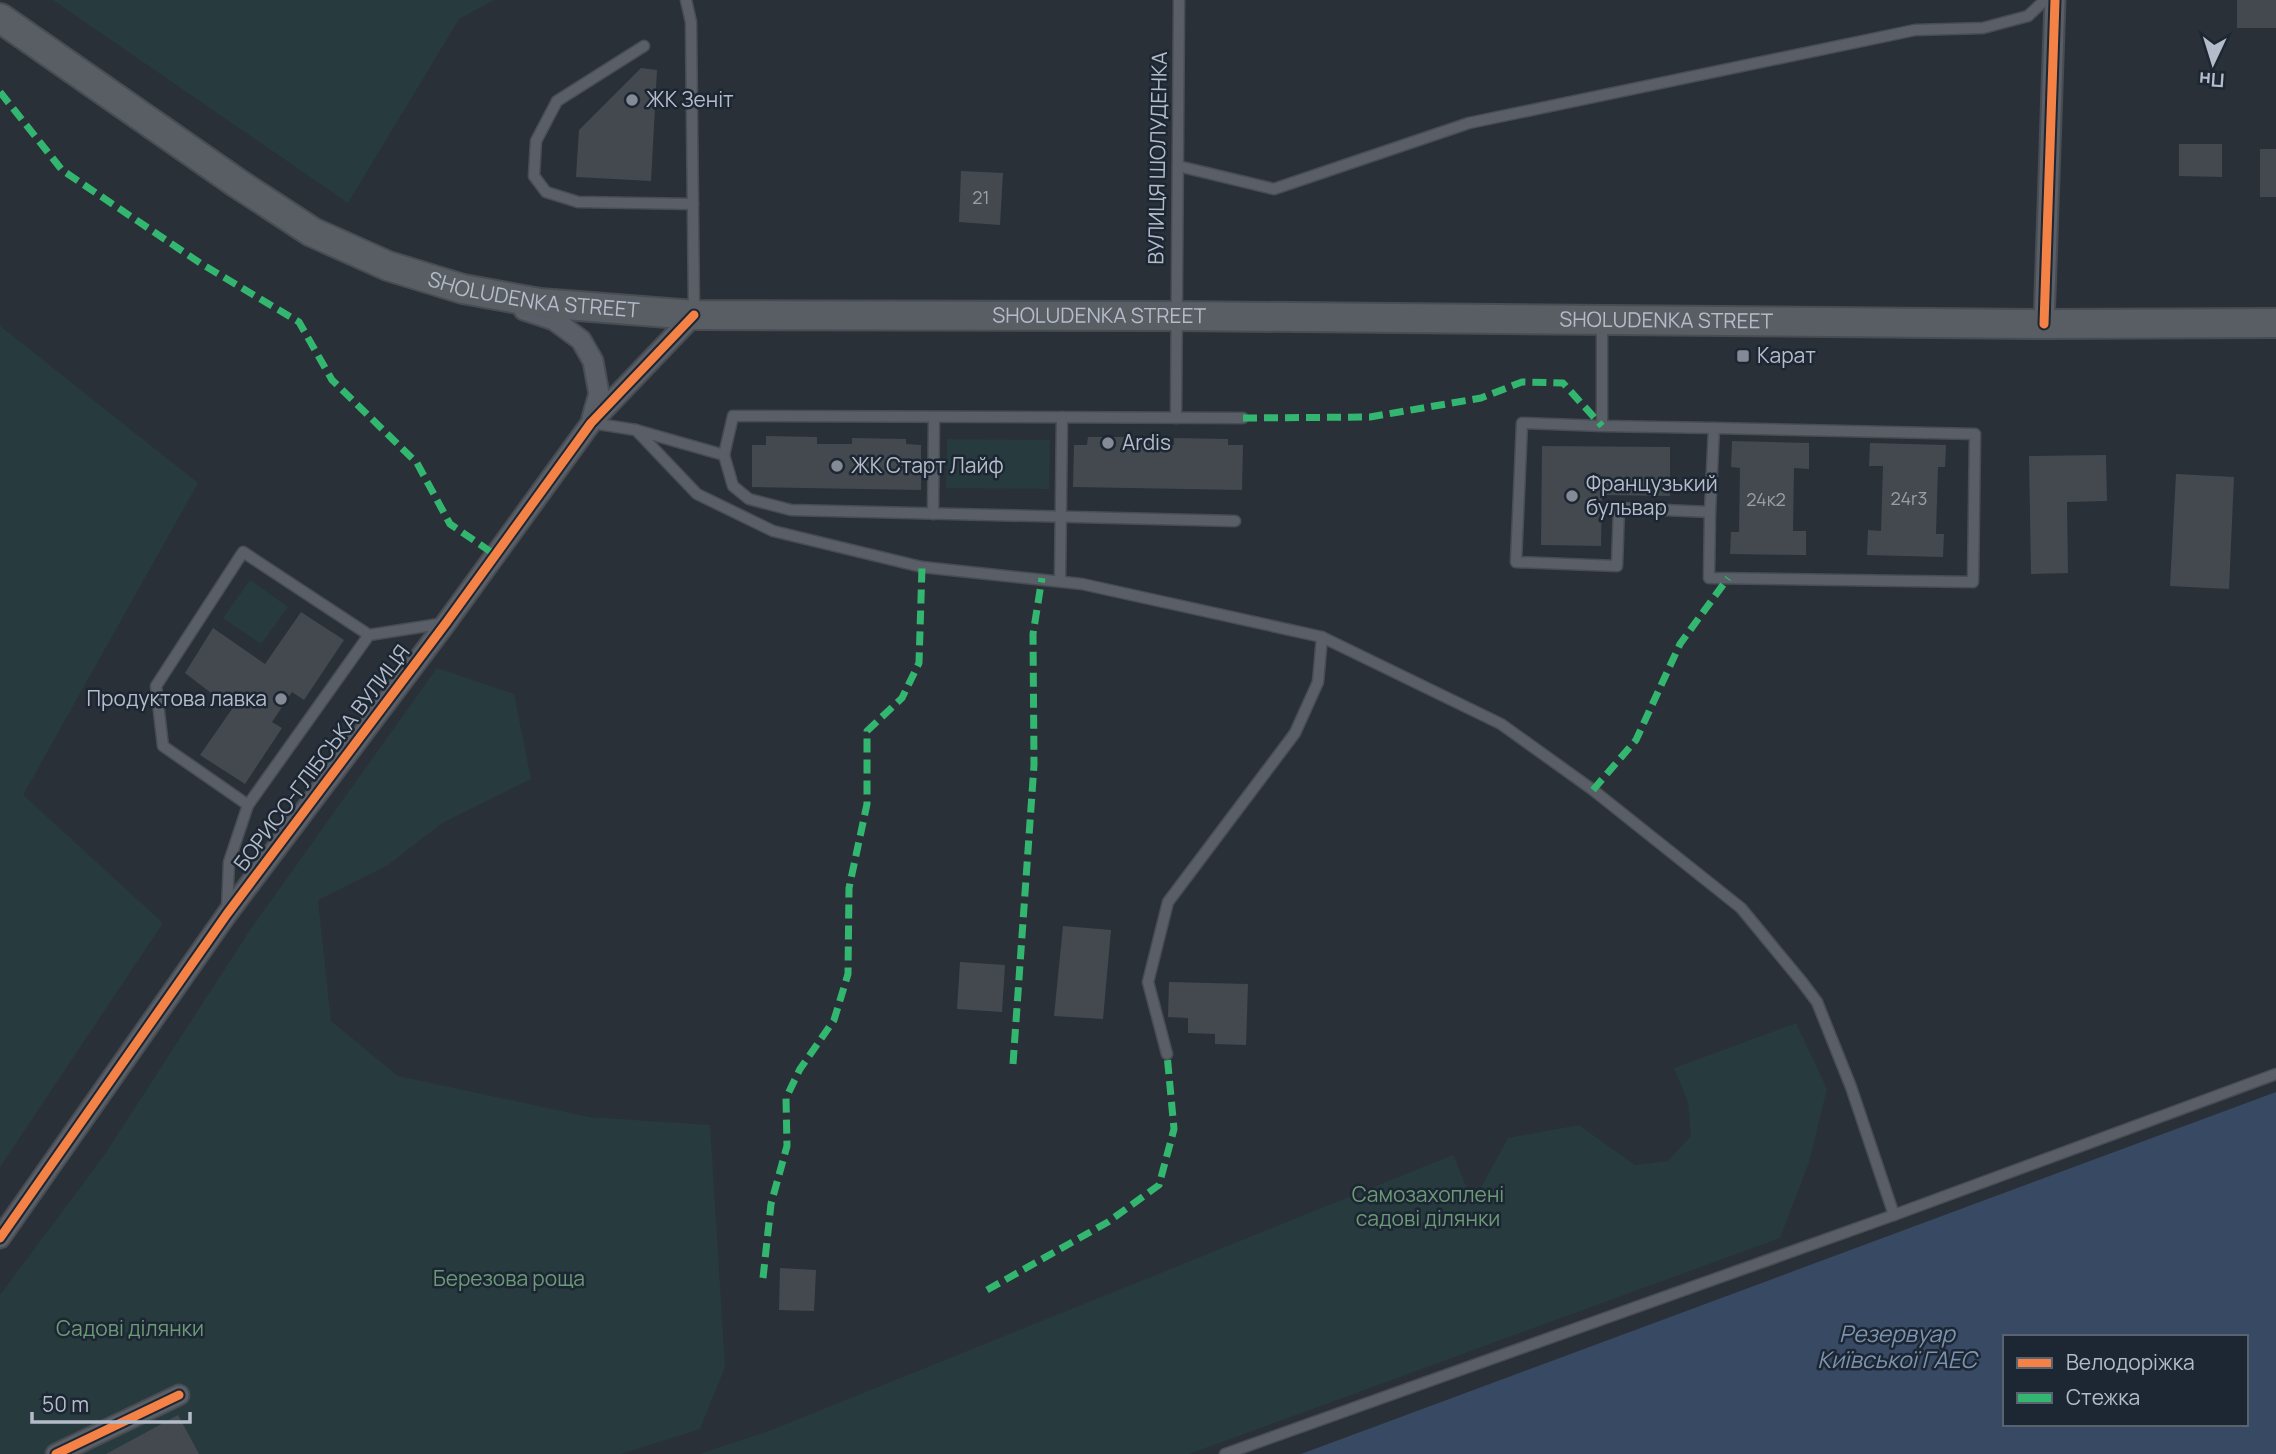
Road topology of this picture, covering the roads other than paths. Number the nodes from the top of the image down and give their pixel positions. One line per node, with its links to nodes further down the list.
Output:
1 (686, 0): 8 (lane)
2 (1179, 0): 7 (lane, ВУЛИЦЯ ШОЛУДЕНКА)
3 (2045, 0): 7 (lane)
4 (2055, 0): 14 (street)
5 (0, 18): 9 (main road, SHOLUDENKA STREET)
6 (643, 46): 8 (lane)
7 (1178, 166): 11 (lane, ВУЛИЦЯ ШОЛУДЕНКА)
8 (693, 204): 10 (lane)
9 (463, 289): 10 (main road, SHOLUDENKA STREET); 19 (street)
10 (694, 315): 11 (main road, SHOLUDENKA STREET); 19 (street, БОРИСО-ГЛІБСЬКА ВУЛИЦЯ)
11 (1176, 316): 12 (main road, SHOLUDENKA STREET); 17 (lane, ВУЛИЦЯ ШОЛУДЕНКА)
12 (1602, 321): 14 (main road, SHOLUDENKA STREET); 20 (lane)
13 (2276, 323): 14 (main road, SHOLUDENKA STREET)
14 (2044, 324)
15 (934, 417): 16 (lane); 23 (lane); 25 (lane)
16 (1062, 417): 17 (lane); 26 (lane)
17 (1176, 418): 18 (lane)
18 (1243, 418)
19 (591, 423): 22 (lane); 29 (street, БОРИСО-ГЛІБСЬКА ВУЛИЦЯ)
20 (1602, 426): 21 (lane); 24 (lane)
21 (1714, 428): 24 (lane); 24 (lane)
22 (636, 430): 23 (lane); 28 (lane)
23 (724, 455): 25 (lane)
24 (1710, 512)
25 (933, 514): 26 (lane)
26 (1062, 517): 27 (lane); 28 (lane)
27 (1235, 521)
28 (1060, 581): 31 (lane)
29 (446, 623): 30 (lane); 33 (street, БОРИСО-ГЛІБСЬКА ВУЛИЦЯ)
30 (369, 635): 32 (lane); 32 (lane)
31 (1321, 637): 34 (lane); 36 (lane)
32 (248, 805): 33 (lane)
33 (227, 914): 37 (street, БОРИСО-ГЛІБСЬКА ВУЛИЦЯ)
34 (1167, 1054)
35 (2276, 1074): 36 (lane)
36 (1894, 1215): 40 (lane)
37 (0, 1238)
38 (178, 1395): 39 (street)
39 (56, 1454)
40 (1225, 1454)

